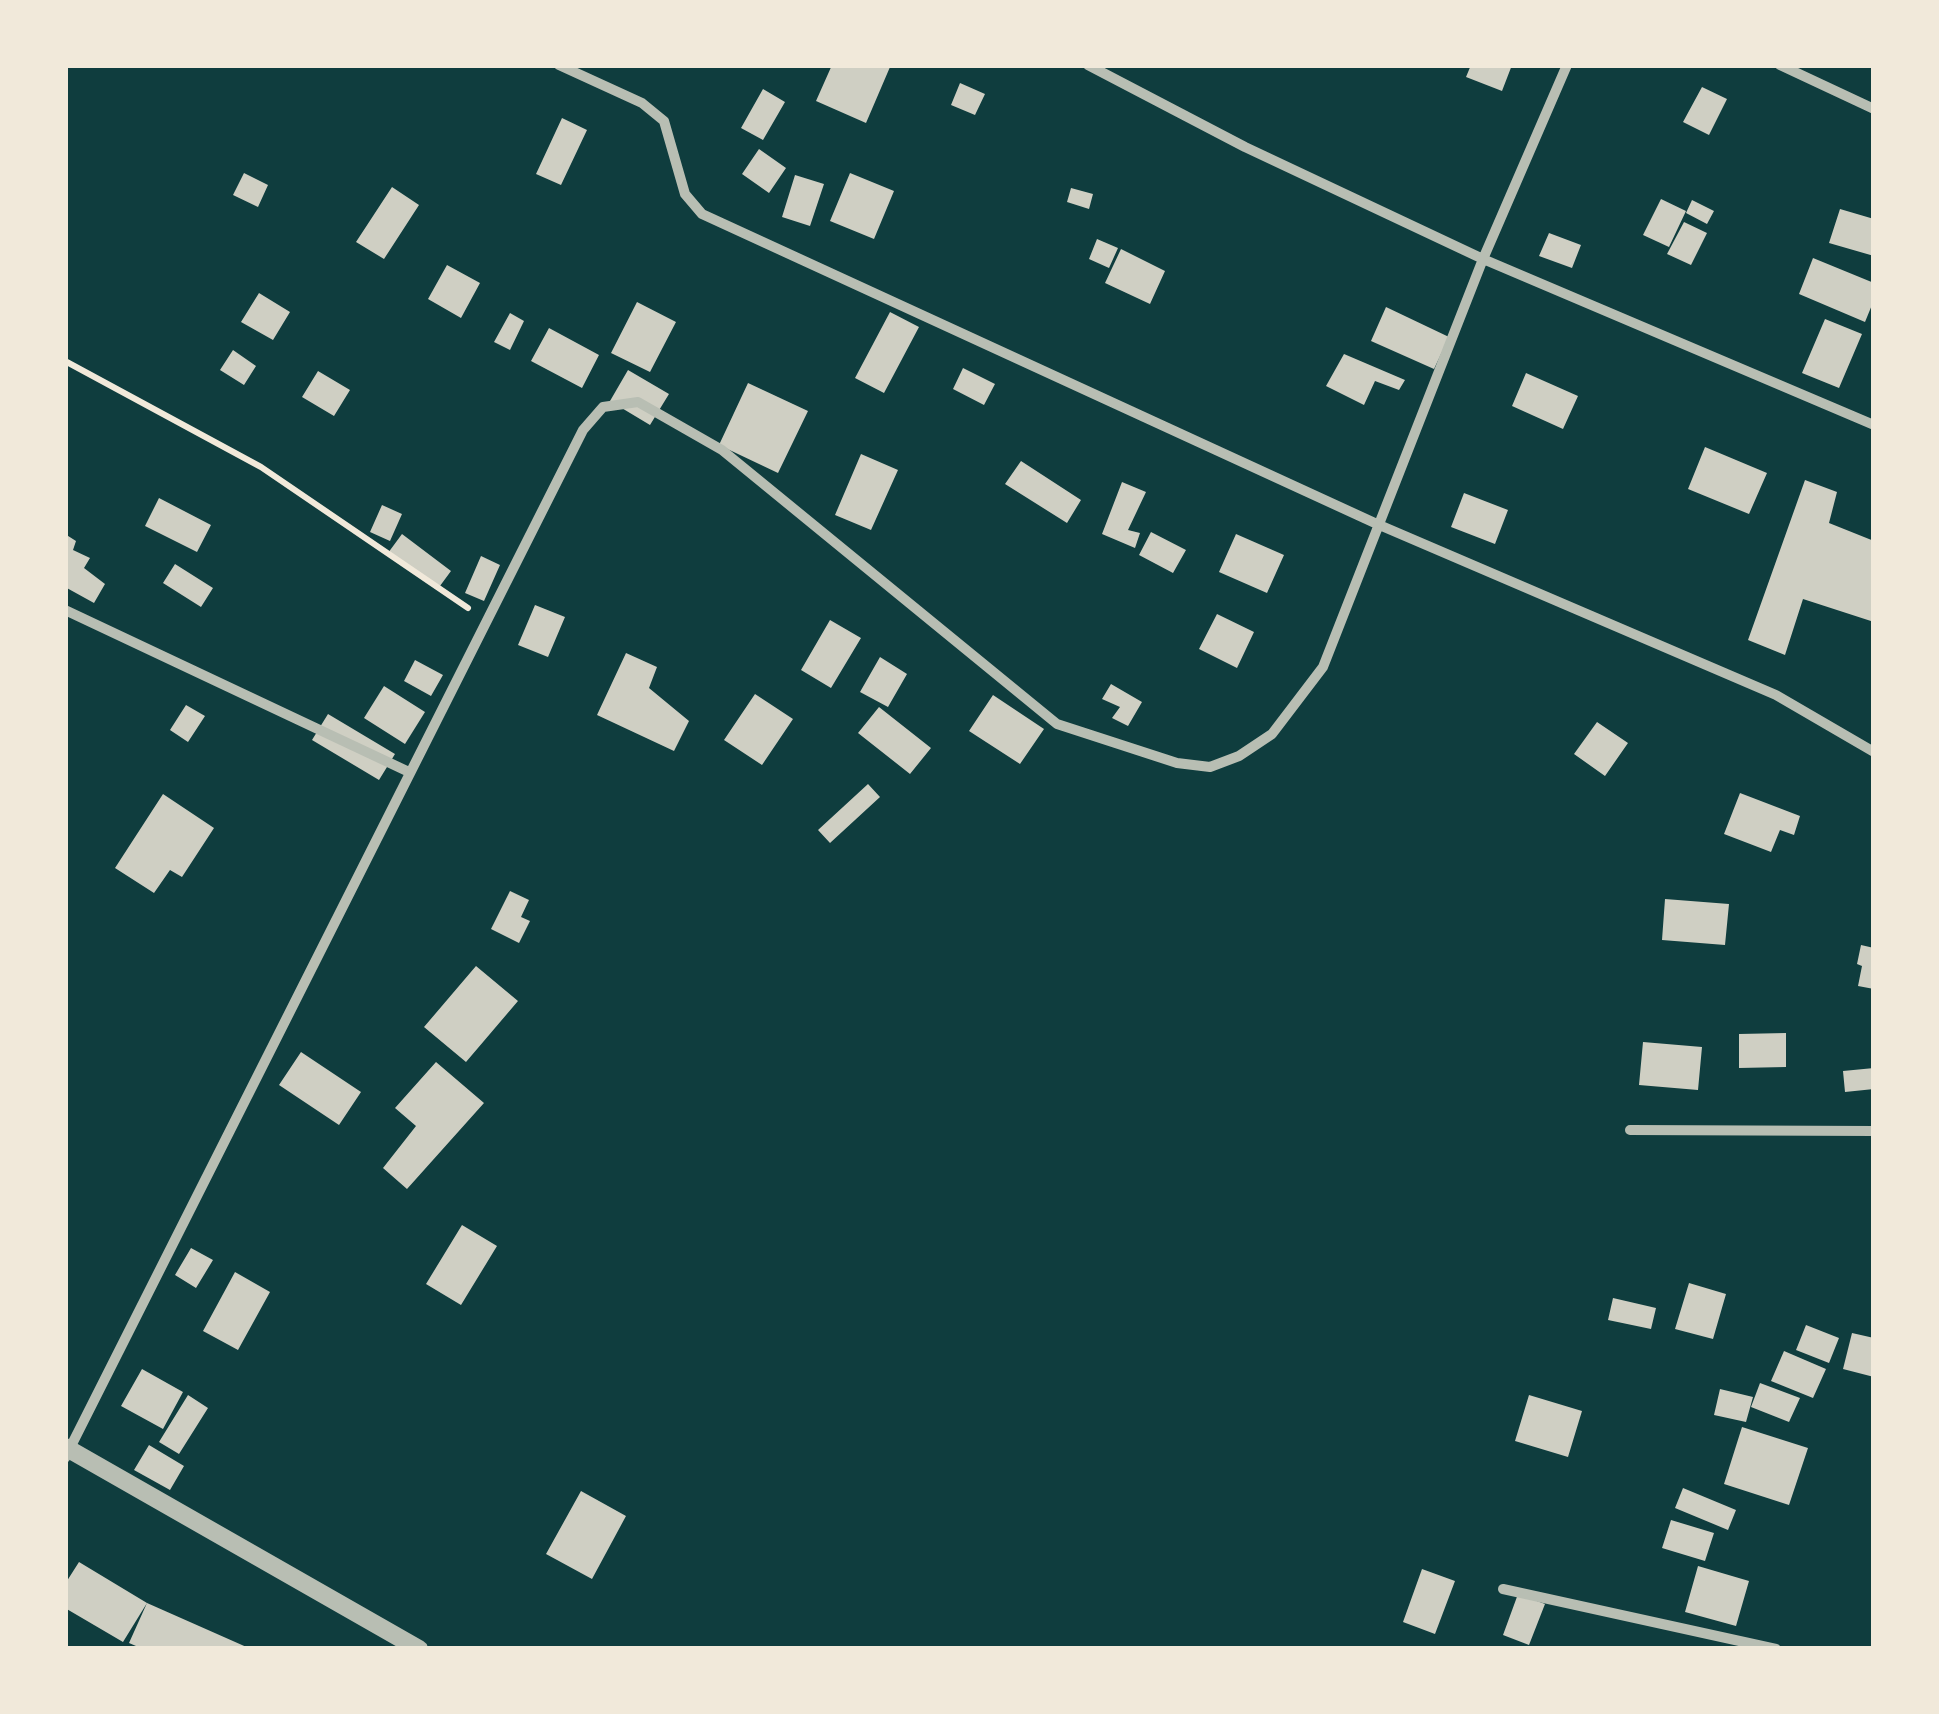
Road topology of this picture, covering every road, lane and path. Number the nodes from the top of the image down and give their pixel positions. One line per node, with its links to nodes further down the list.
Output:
1 (559, 65): 9 (street)
2 (1088, 65): 6 (street)
3 (1567, 65): 6 (street)
4 (1780, 65): 5 (street)
5 (1874, 108)
6 (1484, 259): 8 (street); 9 (street)
7 (65, 361): 11 (path)
8 (1874, 425)
9 (1377, 524): 11 (street); 12 (street)
10 (65, 610): 13 (street)
11 (486, 620): 13 (street)
12 (1874, 752)
13 (409, 772): 16 (street)
14 (1630, 1130): 15 (street)
15 (1874, 1131)
16 (66, 1452): 18 (street)
17 (1503, 1588): 19 (street)
18 (418, 1649)
19 (1776, 1649)

